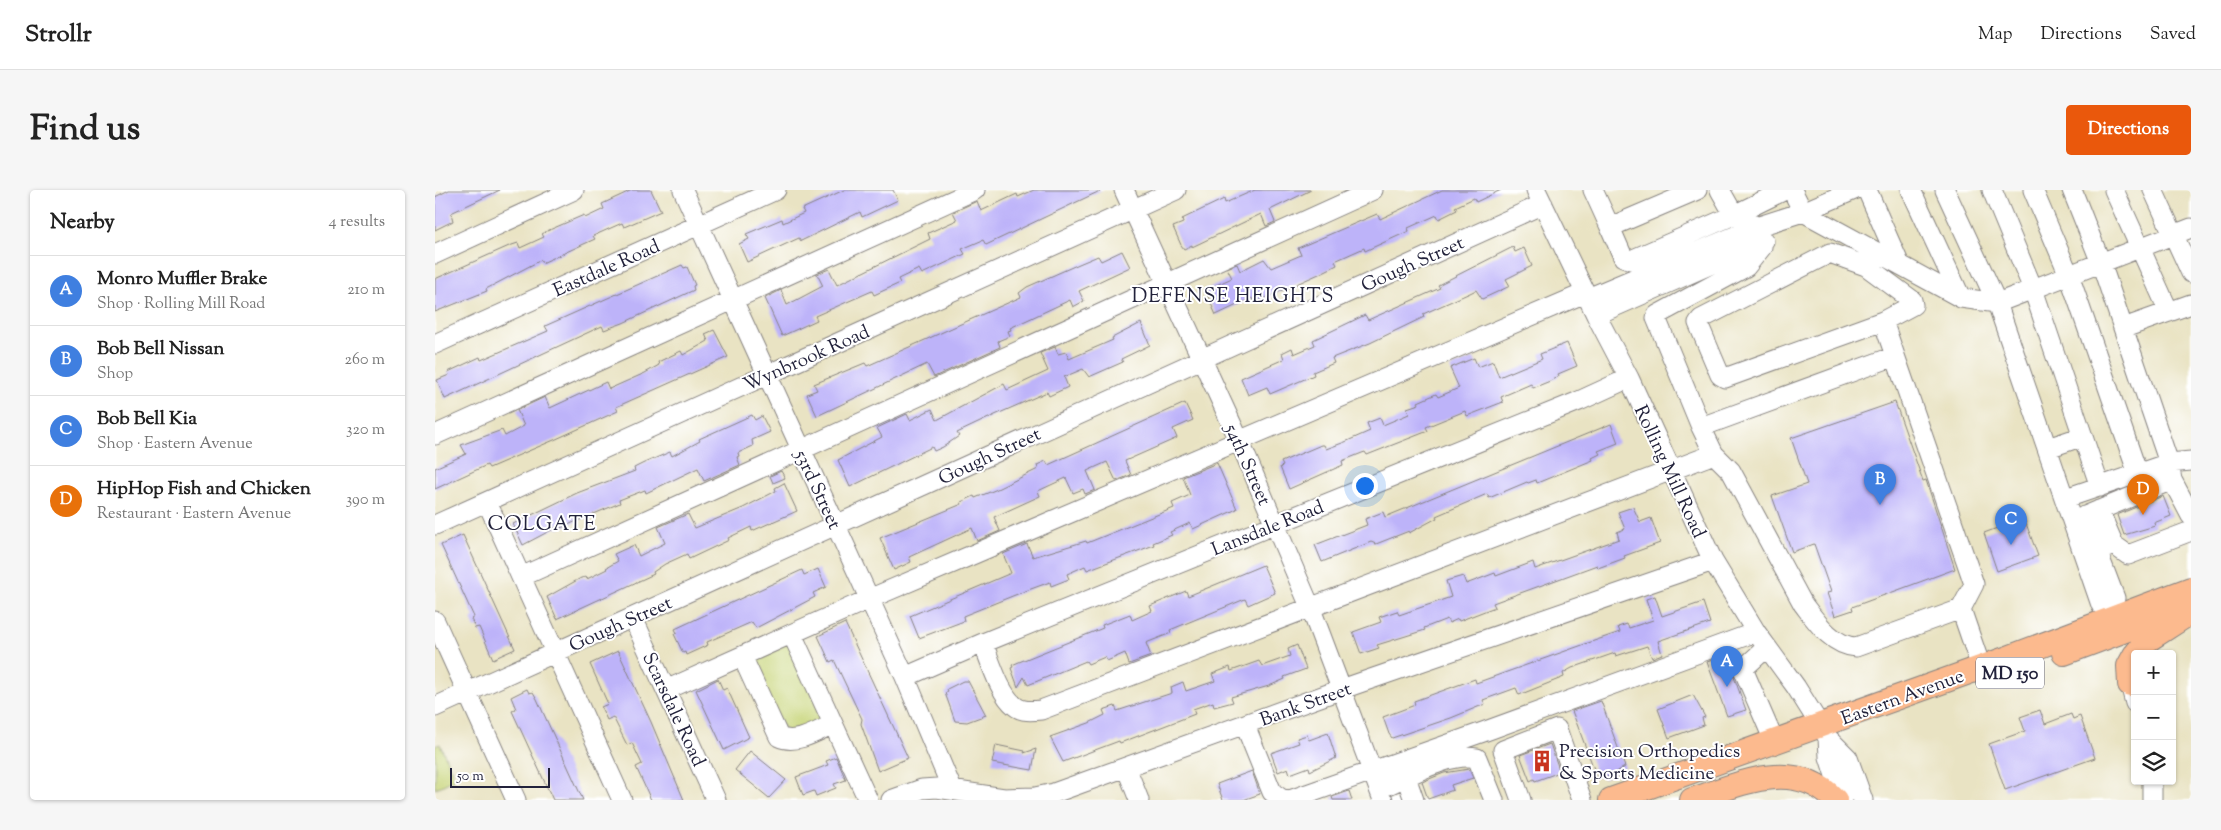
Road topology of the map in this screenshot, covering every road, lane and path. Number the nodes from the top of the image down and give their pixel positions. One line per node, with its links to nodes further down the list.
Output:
1 (574, 190): 33 (street)
2 (683, 190): 28 (street, 53rd Street)
3 (776, 190): 28 (street, Eastdale Road)
4 (975, 190): 42 (street)
5 (1124, 190): 24 (street, 54th Street)
6 (1177, 190): 24 (street, Wynbrook Road)
7 (1373, 190): 38 (street)
8 (1593, 190): 27 (street)
9 (1697, 190): 27 (street)
10 (1720, 190): 26 (street)
11 (1785, 190): 26 (street)
12 (1792, 190): 25 (street)
13 (1854, 190): 22 (street)
14 (1867, 190): 35 (street)
15 (1911, 190): 41 (street)
16 (1945, 190): 43 (street)
17 (1992, 190): 39 (street)
18 (2033, 190): 37 (street)
19 (2071, 190): 34 (street)
20 (2114, 190): 32 (street)
21 (2153, 190): 31 (street)
22 (1835, 194): 25 (street)
23 (1540, 197): 40 (street, Rolling Mill Road); 51 (street, Gough Street)
24 (1133, 210): 38 (street, 54th Street); 52 (street, Wynbrook Road)
25 (1803, 212): 30 (street); 35 (street)
26 (1734, 215): 27 (street); 30 (street)
27 (1609, 225)
28 (699, 226): 42 (street, 53rd Street); 49 (street, Eastdale Road)
29 (2191, 228): 31 (street)
30 (1760, 234): 40 (street); 46 (street); 54 (street)
31 (2173, 235): 32 (street); 36 (street)
32 (2140, 248): 34 (street); 45 (street)
33 (435, 254)
34 (2101, 263): 37 (street); 48 (street)
35 (1900, 265): 41 (street)
36 (2191, 274)
37 (2069, 275): 39 (street); 63 (street)
38 (1167, 284): 51 (street, 54th Street); 59 (street)
39 (2033, 289): 43 (street); 56 (street)
40 (1586, 295): 46 (street, Rolling Mill Road); 57 (street)
41 (1961, 298): 43 (street)
42 (732, 300): 52 (street, 53rd Street); 55 (street)
43 (1997, 303): 58 (street)
44 (2191, 304): 45 (street)
45 (2169, 312): 48 (street)
46 (1596, 315): 53 (street, Rolling Mill Road)
47 (1883, 321): 47 (street); 50 (street)
48 (2123, 328): 61 (street)
49 (435, 344)
50 (1895, 356): 54 (street); 80 (street)
51 (1202, 358): 57 (street, 54th Street); 71 (street, Gough Street)
52 (767, 374): 59 (street, 53rd Street); 66 (street, Wynbrook Road)
53 (1629, 378): 62 (street, Rolling Mill Road); 69 (street, Lansdale Road)
54 (1701, 427): 60 (street)
55 (435, 435)
56 (2083, 436): 58 (street); 64 (street)
57 (1239, 440): 69 (street, 54th Street); 77 (street)
58 (2048, 448): 65 (street)
59 (801, 450): 71 (street, 53rd Street); 75 (street)
60 (1713, 454): 62 (street); 80 (street)
61 (2182, 464): 63 (street); 67 (street); 68 (street)
62 (1671, 471): 74 (street, Rolling Mill Road); 79 (street)
63 (2138, 474): 64 (street)
64 (2100, 487): 65 (street)
65 (2066, 498): 67 (street)
66 (487, 502): 70 (street, Wynbrook Road); 75 (street)
67 (2085, 516): 73 (street); 83 (street)
68 (2191, 516)
69 (1275, 524): 79 (street, 54th Street); 87 (street, Lansdale Road)
70 (435, 525)
71 (836, 526): 77 (street, 53rd Street); 82 (street, Gough Street)
72 (2191, 531): 73 (street)
73 (2106, 548): 83 (street)
74 (1713, 561): 86 (street, Rolling Mill Road); 95 (street, Bank Street)
75 (521, 576): 89 (street)
76 (2191, 589): 83 (main road, Eastern Avenue / MD 150)
77 (869, 600): 85 (street); 93 (street, 53rd Street)
78 (2191, 606): 83 (main road, Eastern Avenue / MD 150)
79 (1311, 608): 87 (street); 95 (street, 54th Street)
80 (1961, 610): 92 (street)
81 (2191, 612): 88 (main road)
82 (633, 618): 89 (street, Gough Street); 96 (street, Scarsdale Road)
83 (2116, 619): 92 (main road, Eastern Avenue / MD 150); 101 (main road, Eastern Avenue / MD 150)
84 (435, 621): 97 (street)
85 (792, 634): 90 (street); 99 (street)
86 (1761, 639): 101 (street, Rolling Mill Road); 102 (street); 104 (street)
87 (983, 643): 93 (street, Lansdale Road)
88 (2139, 650)
89 (555, 652): 97 (street, Gough Street); 111 (street)
90 (742, 656): 96 (street); 99 (street)
91 (2131, 662): 94 (main road)
92 (1981, 667): 101 (main road, Eastern Avenue / MD 150)
93 (905, 677): 107 (street, 53rd Street)
94 (2131, 684)
95 (1342, 689): 100 (street, Bank Street); 104 (street, 54th Street)
96 (666, 690): 112 (street, Scarsdale Road)
97 (467, 692): 98 (street, Gough Street); 110 (street)
98 (435, 707)
99 (833, 724): 113 (street)
100 (1245, 725): 103 (street, Bank Street); 104 (street)
101 (1823, 732): 102 (main road, Eastern Avenue / MD 150); 120 (main road, Eastern Avenue / MD 150); 123 (street); 124 (street)
102 (1774, 741): 119 (main road, Eastern Avenue / MD 150)
103 (1126, 767): 107 (street, Bank Street); 115 (street)
104 (1372, 770): 108 (street, 54th Street)
105 (1409, 775): 108 (street); 109 (street); 116 (street)
106 (2152, 785): 125 (street)
107 (952, 789): 114 (street, Bank Street)
108 (1381, 795)
109 (1488, 798)
110 (516, 800)
111 (622, 800)
112 (716, 800)
113 (868, 800)
114 (891, 800)
115 (1139, 800)
116 (1414, 800)
117 (1521, 800): 118 (street)
118 (1582, 800)
119 (1611, 800)
120 (1654, 800)
121 (1692, 800): 122 (main road)
122 (1835, 800)
123 (1843, 800)
124 (1863, 800)
125 (2152, 800)

